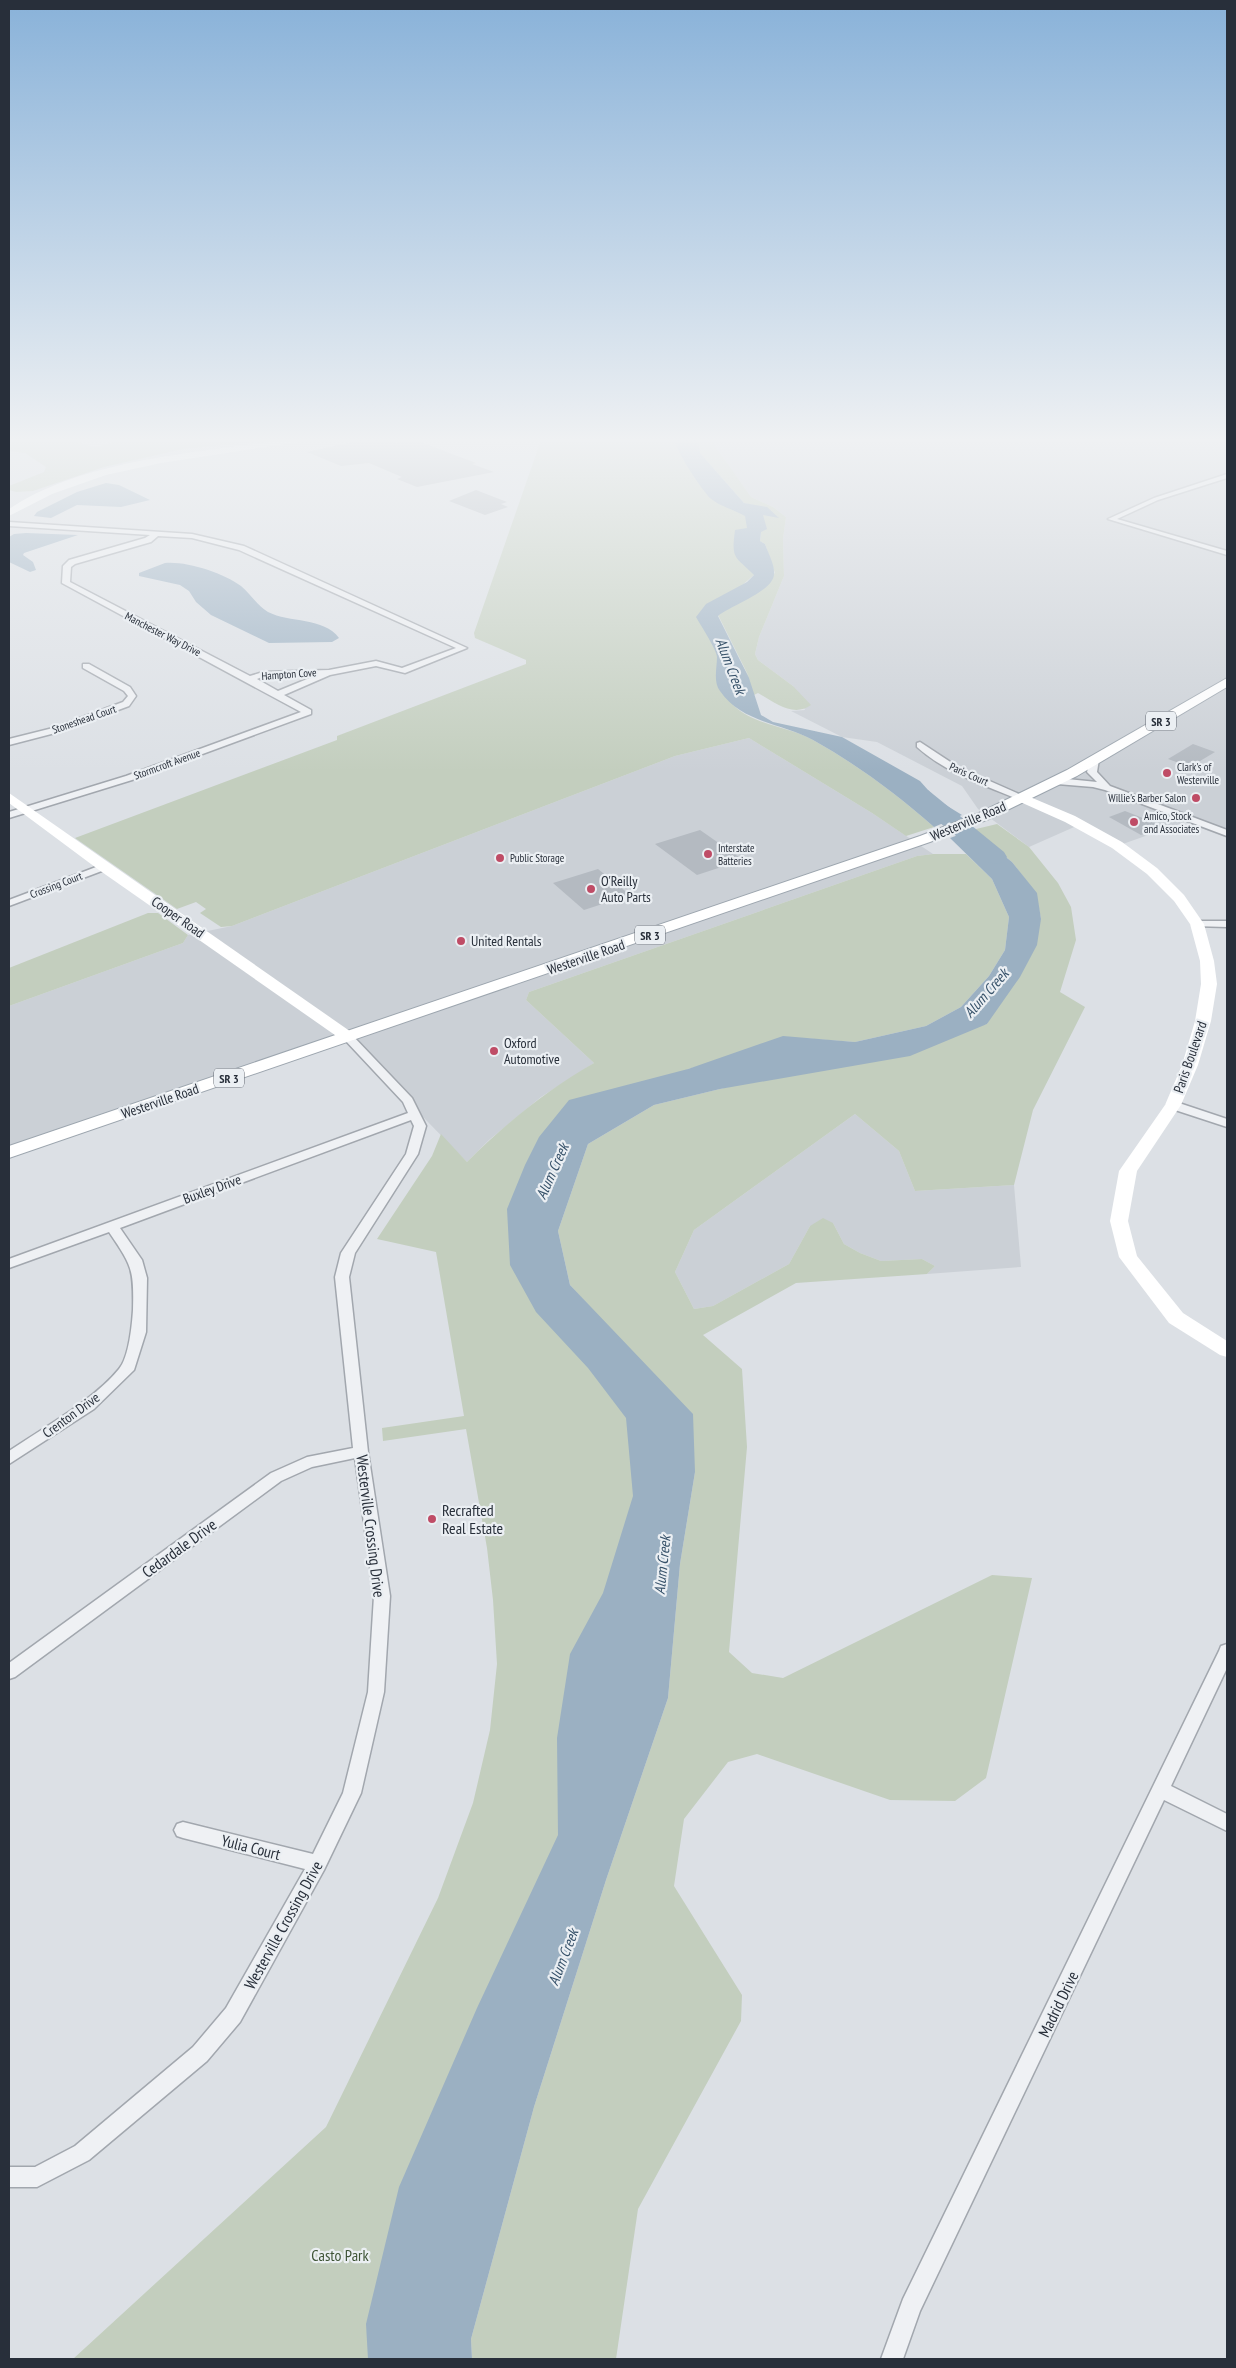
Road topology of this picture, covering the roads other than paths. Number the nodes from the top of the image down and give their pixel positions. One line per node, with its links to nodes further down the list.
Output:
1 (112, 551): 5 (street, Manchester Way Drive)
2 (247, 551): 4 (street, Hampton Cove)
3 (86, 666): 9 (street, Stoneshead Court)
4 (328, 673): 5 (street, Hampton Cove); 7 (street, Hampton Cove)
5 (250, 679): 7 (street, Manchester Way Drive)
6 (1227, 682): 11 (main road, Westerville Road / SR 3)
7 (277, 694): 8 (street, Manchester Way Drive)
8 (308, 712): 16 (street, Stormcroft Avenue)
9 (9, 742)
10 (920, 745): 15 (street, Paris Court)
11 (1095, 759): 12 (main road, Westerville Road / SR 3); 13 (street)
12 (1057, 780): 13 (street); 15 (main road, Westerville Road / SR 3)
13 (1108, 788): 18 (street)
14 (9, 797): 16 (street, Cooper Road)
15 (1023, 798): 21 (street, Paris Boulevard); 23 (main road, Westerville Road / SR 3)
16 (24, 810): 17 (street, Stormcroft Avenue); 19 (street, Cooper Road)
17 (9, 815)
18 (1227, 833)
19 (104, 867): 20 (street, Crossing Court); 23 (street, Cooper Road)
20 (9, 903)
21 (1197, 924): 22 (street); 24 (street, Paris Boulevard)
22 (1227, 924)
23 (348, 1037): 25 (street, Westerville Crossing Drive); 27 (main road, Westerville Road / SR 3)
24 (1173, 1105): 26 (street); 30 (street, Paris Boulevard)
25 (415, 1115): 28 (street, Buxley Drive); 31 (street, Westerville Crossing Drive)
26 (1227, 1123)
27 (9, 1152)
28 (112, 1226): 29 (street, Buxley Drive); 32 (street, Crenton Drive)
29 (9, 1264)
30 (1227, 1350)
31 (361, 1452): 34 (street, Cedardale Drive); 38 (street, Westerville Crossing Drive)
32 (9, 1458)
33 (1227, 1651): 35 (street, Madrid Drive)
34 (9, 1672)
35 (1161, 1790): 36 (street); 40 (street, Madrid Drive)
36 (1227, 1824)
37 (183, 1830): 38 (street, Yulia Court)
38 (318, 1864): 39 (street, Westerville Crossing Drive)
39 (9, 2177)
40 (892, 2359)

